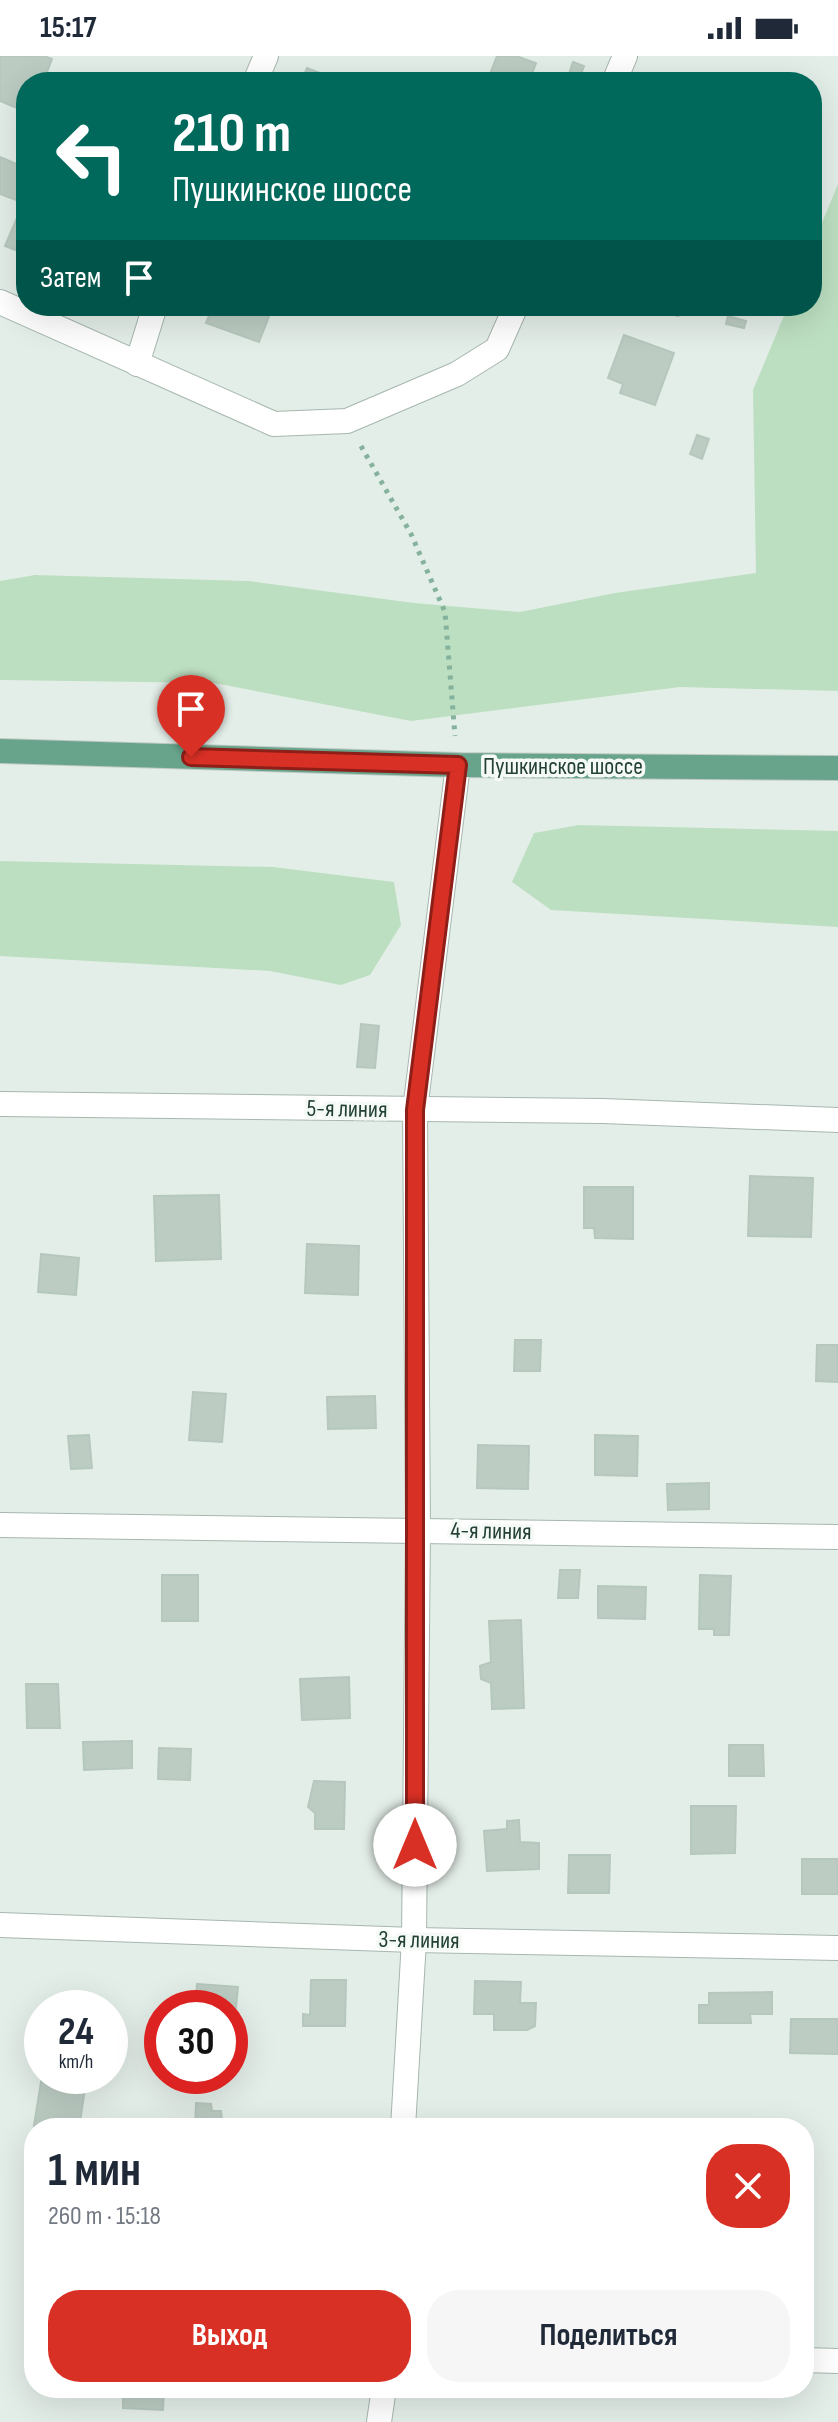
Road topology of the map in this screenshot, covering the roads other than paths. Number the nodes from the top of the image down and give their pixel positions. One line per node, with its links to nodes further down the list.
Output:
1 (31, 316): 4 (street)
2 (152, 316): 4 (street)
3 (512, 316): 4 (street)
4 (137, 364)
5 (0, 751): 6 (main road, Пушкинское шоссе)
6 (458, 765): 7 (main road, Пушкинское шоссе); 9 (street)
7 (838, 768)
8 (0, 1104): 9 (street, 5-я линия)
9 (415, 1110): 10 (street, 5-я линия); 12 (street)
10 (838, 1120)
11 (0, 1525): 12 (street, 4-я линия)
12 (418, 1530): 13 (street, 4-я линия); 15 (street)
13 (838, 1537)
14 (0, 1925): 15 (street, 3-я линия)
15 (414, 1940): 16 (street, 3-я линия); 17 (street)
16 (838, 1948)
17 (404, 2118)
18 (814, 2360): 19 (street)
19 (838, 2361)
20 (383, 2398): 21 (street)
21 (379, 2422)

